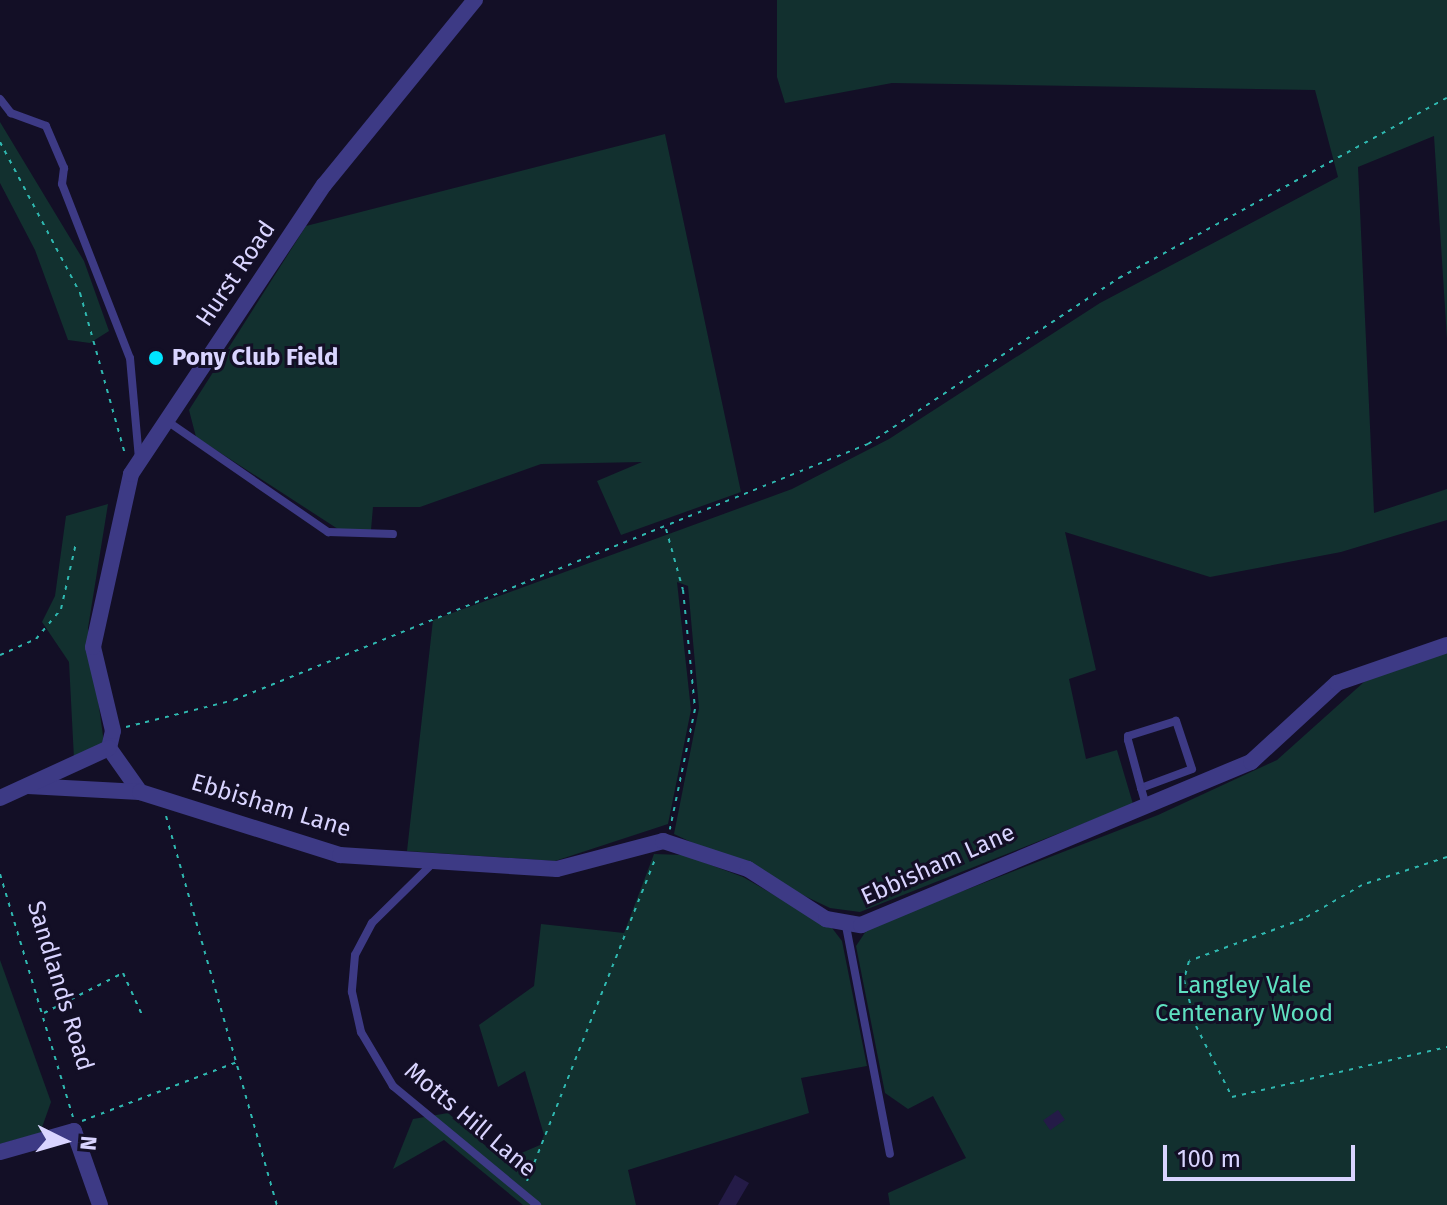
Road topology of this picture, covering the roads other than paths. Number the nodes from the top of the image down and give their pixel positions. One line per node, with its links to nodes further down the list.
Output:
1 (475, 0): 3 (street, Hurst Road)
2 (0, 99): 4 (lane)
3 (166, 420): 4 (street, Hurst Road); 5 (lane)
4 (135, 467): 7 (street, Hurst Road)
5 (393, 534)
6 (1447, 645): 14 (street, Ebbisham Lane)
7 (111, 739): 8 (street, Ebbisham Lane); 12 (street)
8 (95, 760): 9 (street, Ebbisham Lane); 10 (street)
9 (28, 786): 10 (street, Ebbisham Lane); 13 (street, Ebbisham Lane)
10 (110, 787): 12 (street, Ebbisham Lane)
11 (1141, 788): 11 (lane); 14 (lane)
12 (140, 792): 15 (street, Ebbisham Lane)
13 (0, 798)
14 (1148, 810): 16 (street, Ebbisham Lane)
15 (435, 862): 16 (street, Ebbisham Lane); 20 (lane, Motts Hill Lane)
16 (846, 926): 18 (lane)
17 (0, 1152): 19 (street)
18 (890, 1154)
19 (100, 1205)
20 (537, 1205)

